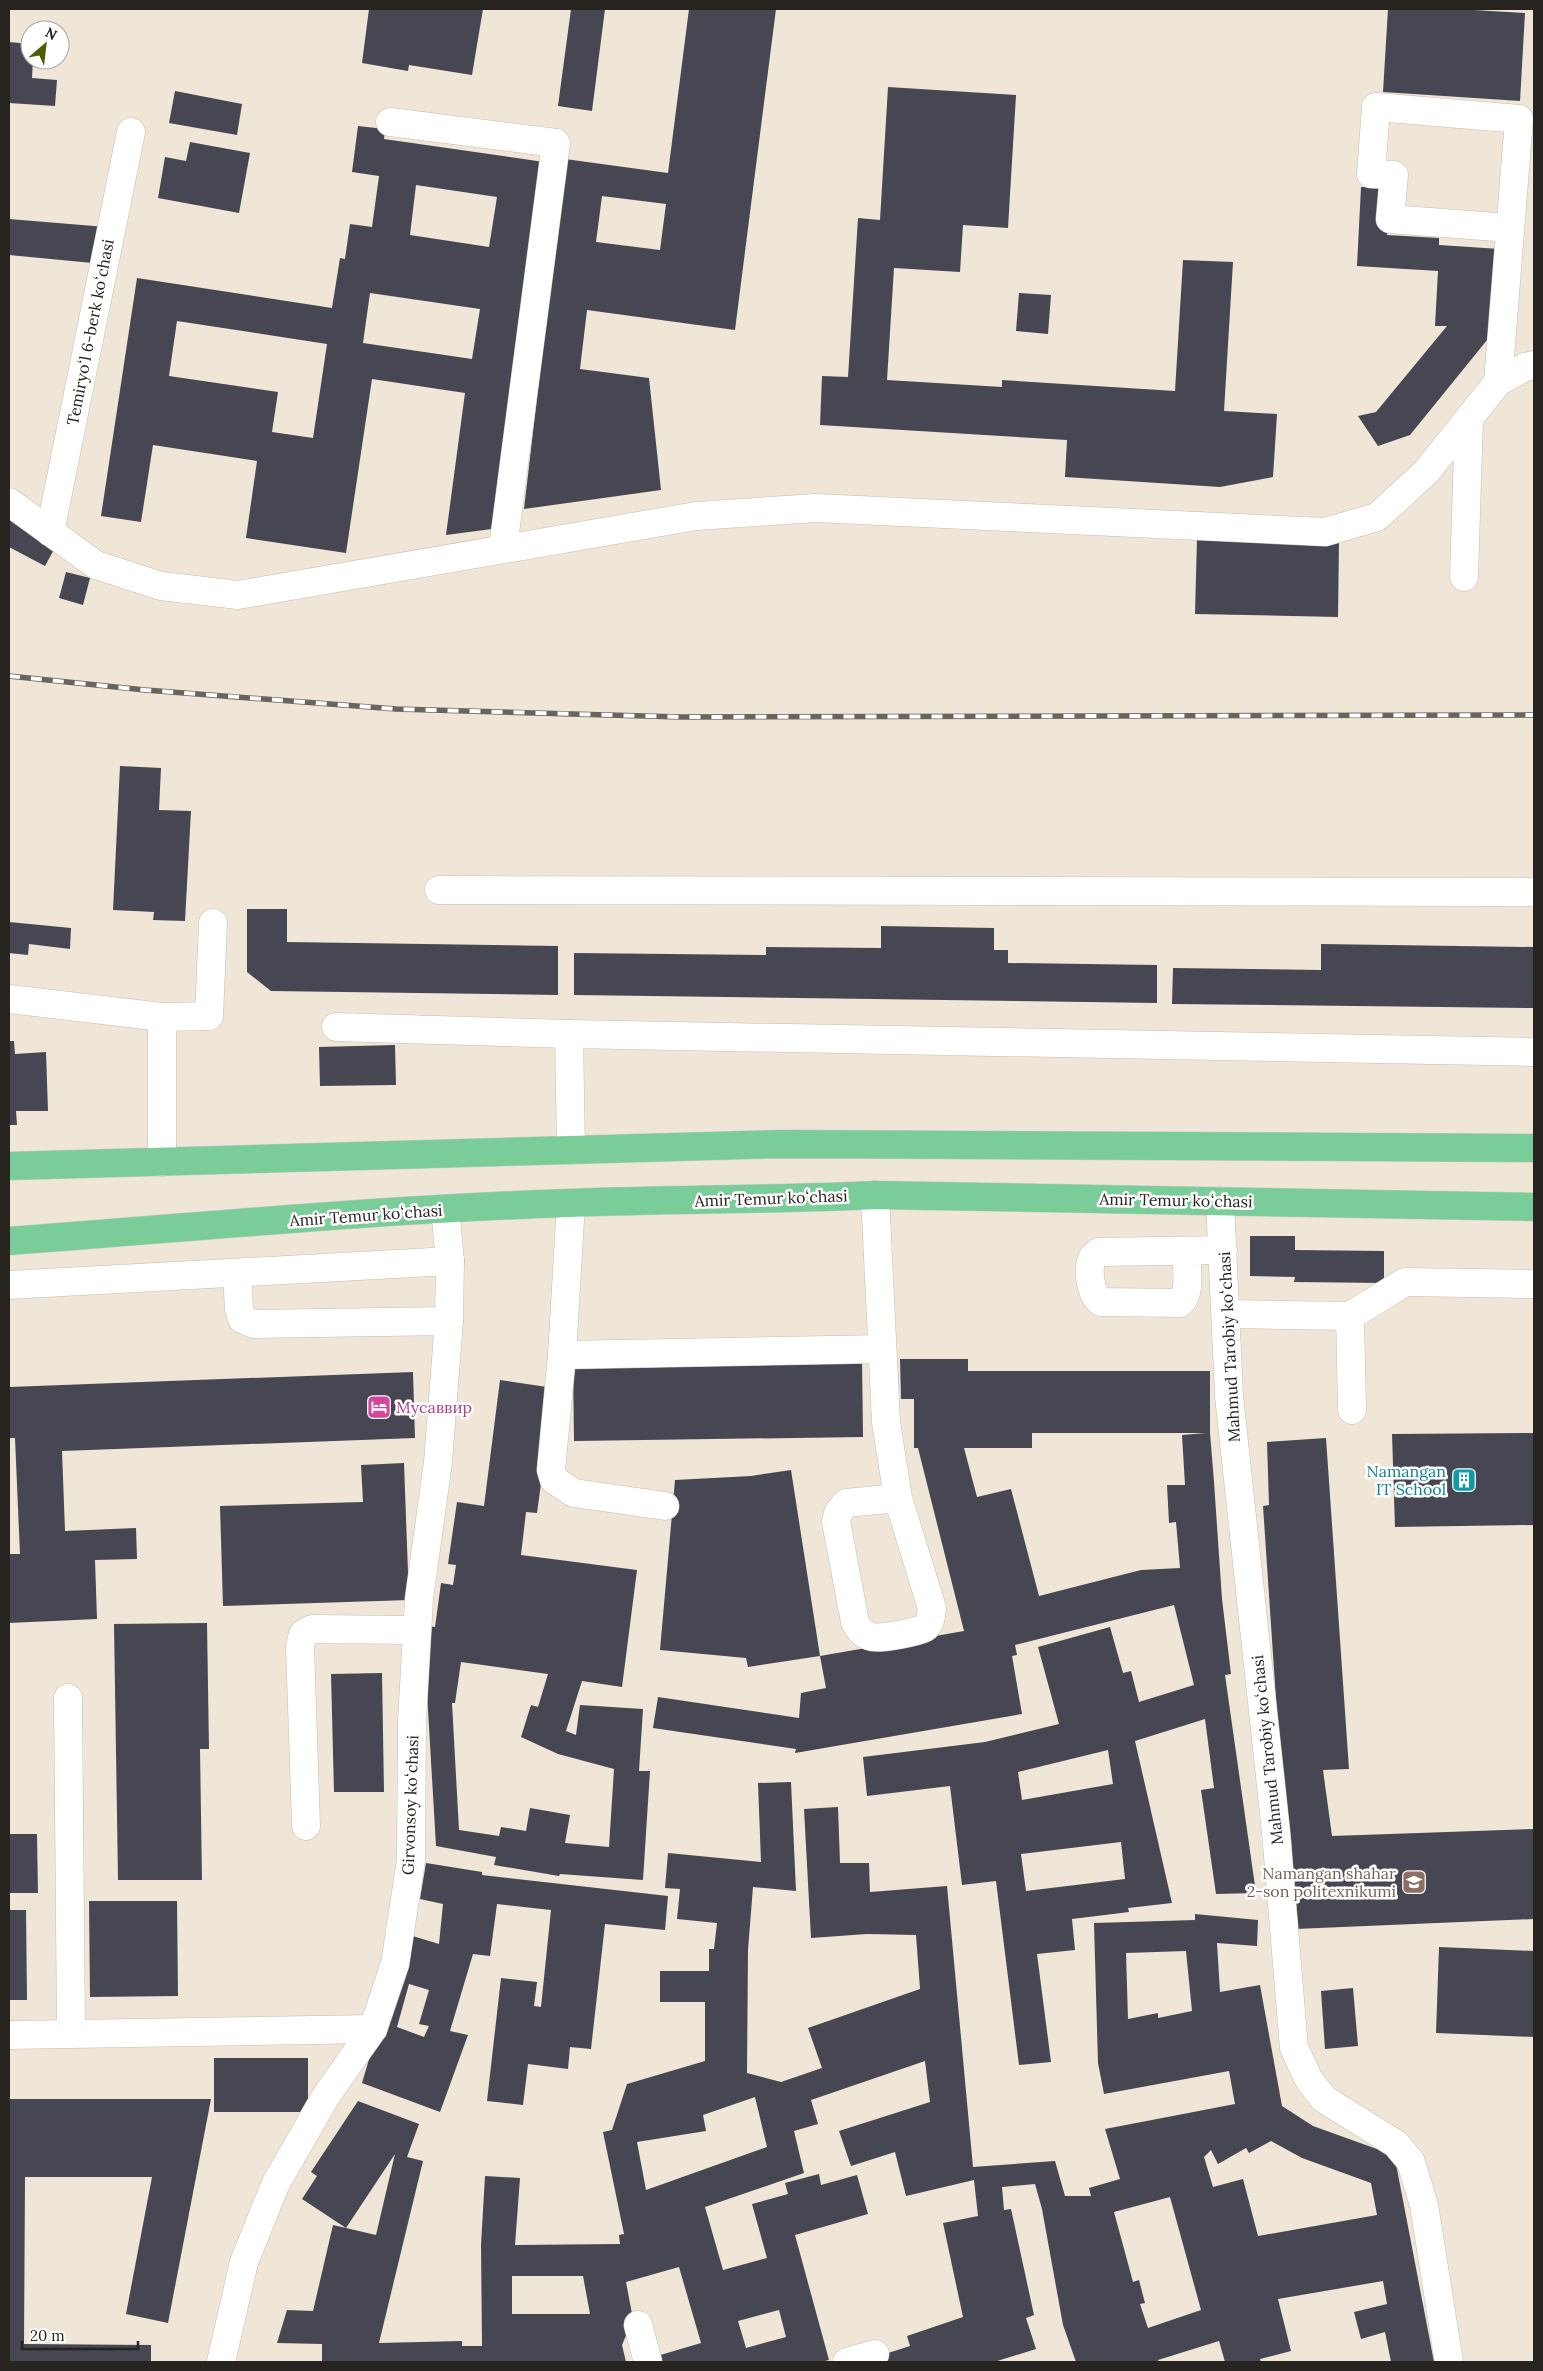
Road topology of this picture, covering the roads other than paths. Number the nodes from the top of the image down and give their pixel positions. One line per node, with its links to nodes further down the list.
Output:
1 (390, 122): 9 (street)
2 (131, 132): 8 (street, Temiryoʻl 6-berk koʻchasi)
3 (1510, 228): 3 (street); 5 (street)
4 (1534, 365): 5 (street)
5 (1498, 382): 6 (street)
6 (1469, 419): 9 (street); 10 (street)
7 (9, 502): 8 (street)
8 (50, 532): 9 (street)
9 (503, 548)
10 (1464, 577)
11 (439, 890): 12 (street)
12 (1534, 892)
13 (213, 923): 15 (street)
14 (9, 999): 15 (street)
15 (162, 1017): 21 (street)
16 (336, 1027): 17 (street)
17 (569, 1034): 18 (street); 20 (street)
18 (1534, 1052)
19 (1534, 1148): 20 (main road)
20 (571, 1150): 21 (main road)
21 (162, 1162): 22 (main road)
22 (9, 1166)
23 (875, 1195): 24 (main road, Amir Temur koʻchasi); 25 (main road, Amir Temur koʻchasi); 38 (street)
24 (1220, 1201): 26 (main road, Amir Temur koʻchasi); 29 (street, Mahmud Tarobiy koʻchasi)
25 (570, 1203): 27 (main road, Amir Temur koʻchasi); 39 (street)
26 (1534, 1207)
27 (445, 1209): 28 (main road, Amir Temur koʻchasi); 31 (street, Girvonsoy koʻchasi)
28 (9, 1241)
29 (1223, 1250): 30 (street); 35 (street, Mahmud Tarobiy koʻchasi)
30 (1186, 1251)
31 (450, 1261): 32 (street); 37 (street, Girvonsoy koʻchasi)
32 (237, 1273): 34 (street); 37 (street)
33 (1534, 1284): 36 (street)
34 (9, 1285)
35 (1227, 1314): 36 (street); 54 (street, Mahmud Tarobiy koʻchasi)
36 (1350, 1316): 40 (street)
37 (449, 1321): 43 (street, Girvonsoy koʻchasi)
38 (882, 1349): 39 (street); 41 (street)
39 (562, 1355): 42 (street)
40 (1352, 1410)
41 (898, 1498): 41 (street)
42 (665, 1506)
43 (417, 1630): 45 (street); 46 (street, Girvonsoy koʻchasi)
44 (68, 1698): 47 (street)
45 (306, 1826)
46 (373, 2028): 47 (street); 51 (street, Girvonsoy koʻchasi)
47 (71, 2033): 48 (street)
48 (9, 2034)
49 (638, 2325): 52 (street)
50 (875, 2354): 53 (street)
51 (221, 2362)
52 (648, 2362)
53 (847, 2362)
54 (1449, 2362)

